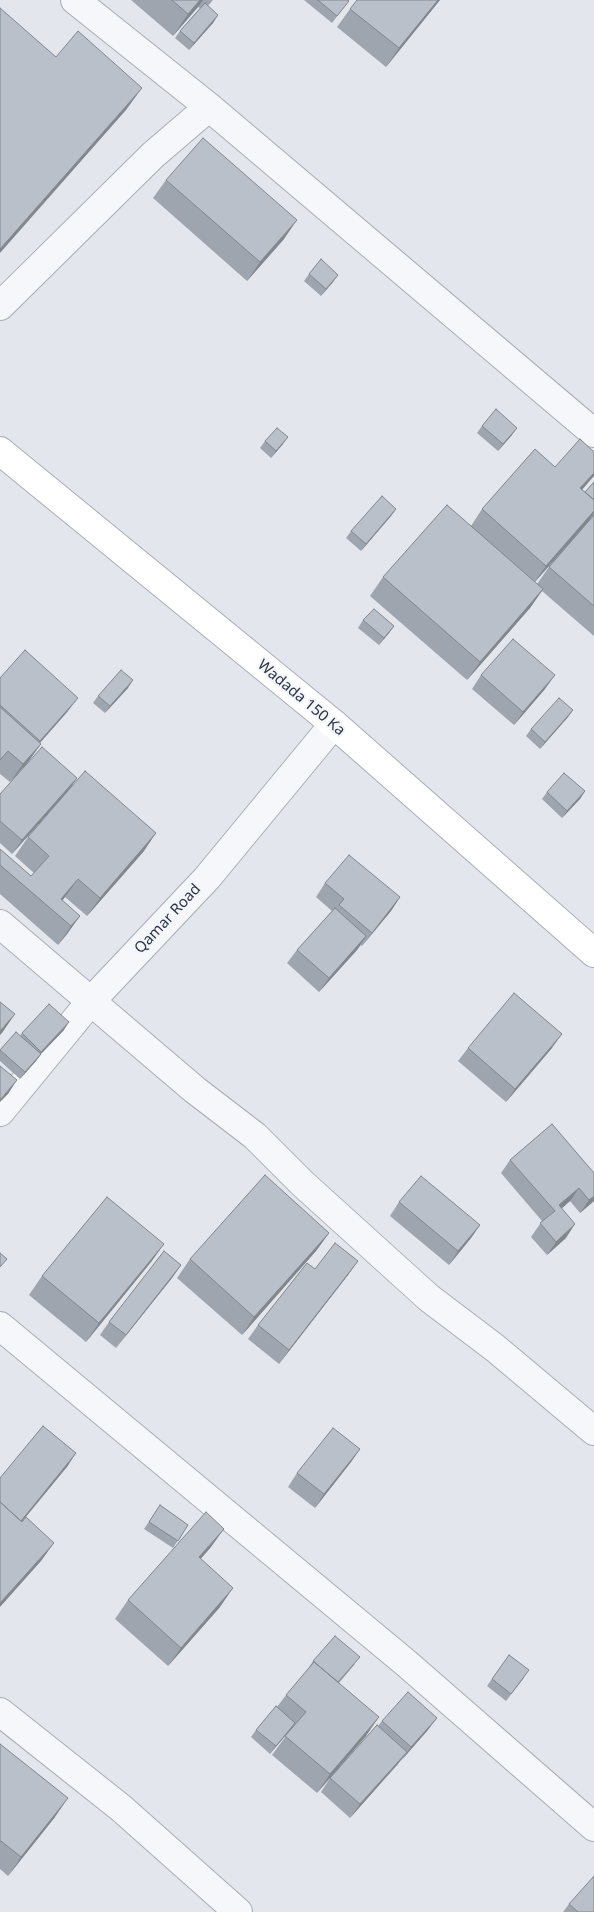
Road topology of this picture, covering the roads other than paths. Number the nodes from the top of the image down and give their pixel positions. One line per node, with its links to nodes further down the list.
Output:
1 (75, 0): 2 (street)
2 (209, 106): 3 (street); 4 (street)
3 (0, 306)
4 (594, 433)
5 (0, 451): 6 (street, Wadada 150 Ka)
6 (334, 724): 8 (street, Wadada 150 Ka); 9 (street, Qamar Road)
7 (0, 924): 9 (street)
8 (594, 954)
9 (91, 1001): 10 (street, Qamar Road); 12 (street)
10 (0, 1112)
11 (0, 1326): 14 (street)
12 (594, 1431)
13 (0, 1712): 15 (street)
14 (594, 1827)
15 (238, 1912)

